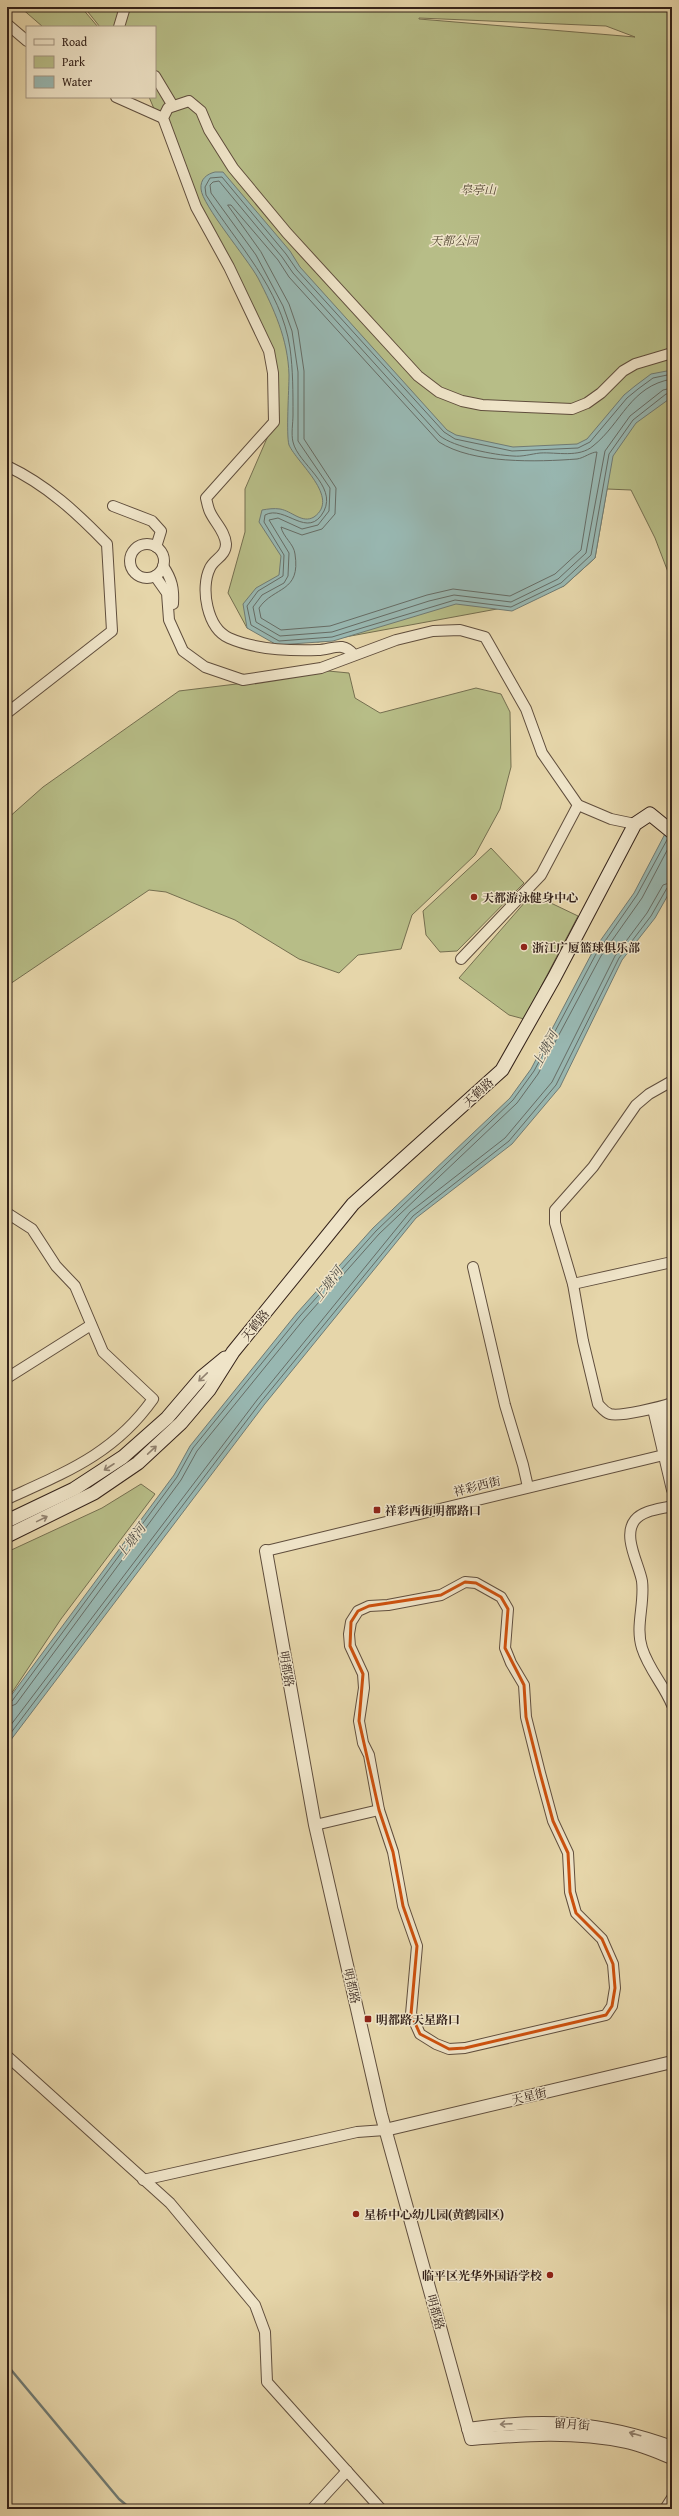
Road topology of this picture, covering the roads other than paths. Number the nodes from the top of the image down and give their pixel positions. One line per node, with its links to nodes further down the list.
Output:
1 (126, 7): 3 (street)
2 (7, 24): 4 (street)
3 (119, 26)
4 (26, 40)
5 (156, 78): 7 (street)
6 (118, 98): 8 (street)
7 (173, 106): 8 (street); 9 (street)
8 (163, 118): 16 (street)
9 (672, 354)
10 (7, 466): 17 (street)
11 (114, 506): 12 (street)
12 (156, 547): 13 (street); 14 (street)
13 (163, 566): 14 (street); 15 (street)
14 (156, 576): 15 (street)
15 (183, 651): 16 (street)
16 (354, 655): 18 (street)
17 (7, 713)
18 (578, 805): 19 (street); 21 (street)
19 (635, 824): 20 (main road); 28 (main road, 天鹤路)
20 (668, 828)
21 (461, 959)
22 (672, 1081): 26 (street)
23 (7, 1213): 27 (street)
24 (672, 1262): 26 (street)
25 (473, 1267): 33 (street)
26 (573, 1284): 31 (street)
27 (91, 1325): 29 (street); 35 (street)
28 (233, 1352): 37 (main road, 天鹤路, one-way to 37); 38 (main road, 天鹤路, one-way to 28)
29 (7, 1378)
30 (672, 1403): 31 (street)
31 (657, 1408): 32 (street)
32 (669, 1453): 33 (street, 祥彩西街); 34 (street)
33 (528, 1487): 39 (street, 祥彩西街)
34 (672, 1490)
35 (7, 1499)
36 (672, 1506): 40 (street)
37 (7, 1521)
38 (7, 1536)
39 (266, 1551): 42 (street, 明都路)
40 (672, 1705)
41 (379, 1810): 41 (street); 42 (street)
42 (315, 1825): 45 (street, 明都路)
43 (7, 2056): 46 (street)
44 (672, 2062): 45 (street, 天星街)
45 (385, 2130): 46 (street); 47 (street, 明都路)
46 (143, 2180): 50 (street)
47 (470, 2434): 48 (street, 留月街, one-way to 47); 49 (street, 留月街)
48 (672, 2447)
49 (672, 2458)
50 (347, 2472): 52 (street); 53 (street)
51 (672, 2498): 54 (street)
52 (312, 2509)
53 (381, 2509)
54 (665, 2509)

